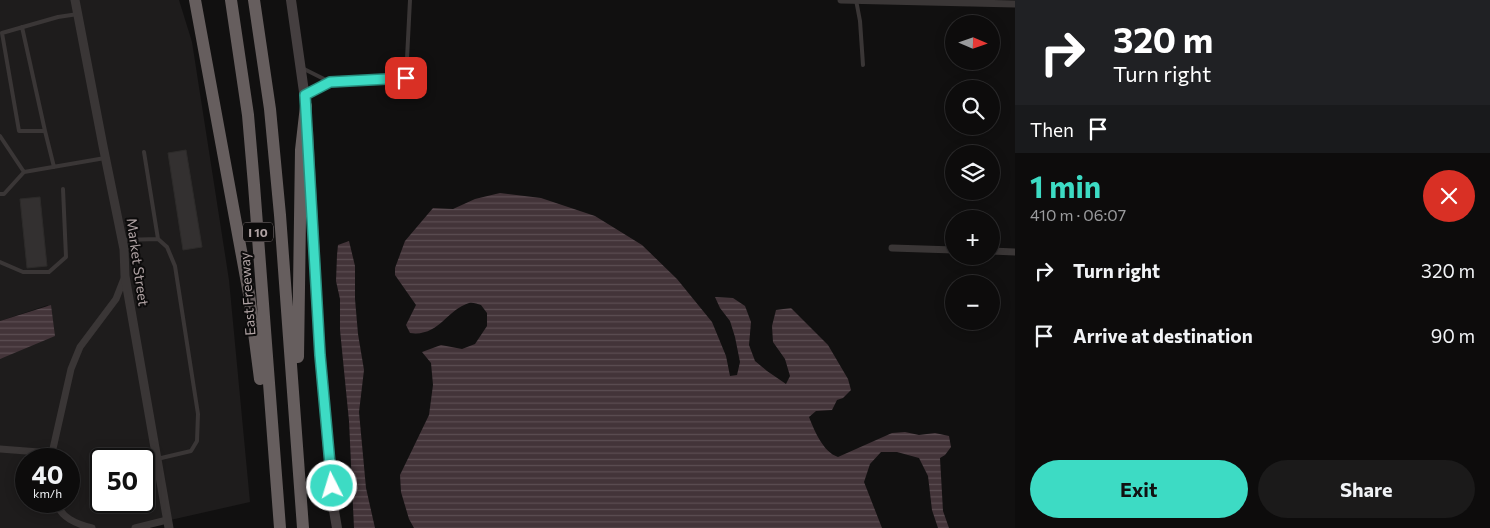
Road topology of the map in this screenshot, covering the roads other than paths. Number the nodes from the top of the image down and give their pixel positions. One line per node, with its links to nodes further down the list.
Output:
1 (75, 0): 10 (street, Market Street)
2 (195, 0): 37 (highway)
3 (231, 0): 37 (highway, East Freeway / I 10)
4 (254, 0): 35 (highway, I 10)
5 (292, 0): 13 (main road)
6 (410, 0): 14 (lane)
7 (840, 0): 8 (street)
8 (856, 0): 9 (street); 12 (lane)
9 (1015, 4)
10 (78, 14): 11 (lane); 19 (street, Market Street)
11 (22, 27): 16 (lane); 16 (lane)
12 (863, 65)
13 (301, 67): 14 (lane); 15 (main road)
14 (330, 82): 15 (lane)
15 (306, 100): 35 (highway); 44 (main road)
16 (45, 130): 20 (lane)
17 (0, 136): 21 (lane)
18 (144, 152): 24 (lane)
19 (105, 158): 20 (lane); 25 (street, Market Street)
20 (54, 167): 21 (lane)
21 (24, 172): 23 (lane)
22 (63, 189): 30 (lane)
23 (0, 194)
24 (158, 239): 25 (lane); 36 (lane)
25 (122, 240): 31 (street, Market Street)
26 (892, 248): 27 (street)
27 (945, 250)
28 (1000, 251): 29 (street)
29 (1015, 252)
30 (0, 262)
31 (125, 276): 32 (street); 36 (street, Market Street)
32 (54, 448)
33 (0, 449): 34 (street)
34 (15, 451)
35 (298, 454): 43 (highway, I 10)
36 (157, 459): 39 (street, Market Street)
37 (275, 466): 42 (highway, East Freeway / I 10)
38 (62, 513): 40 (street)
39 (168, 524): 41 (street)
40 (92, 528)
41 (135, 528)
42 (280, 528)
43 (303, 528)
44 (337, 528)

